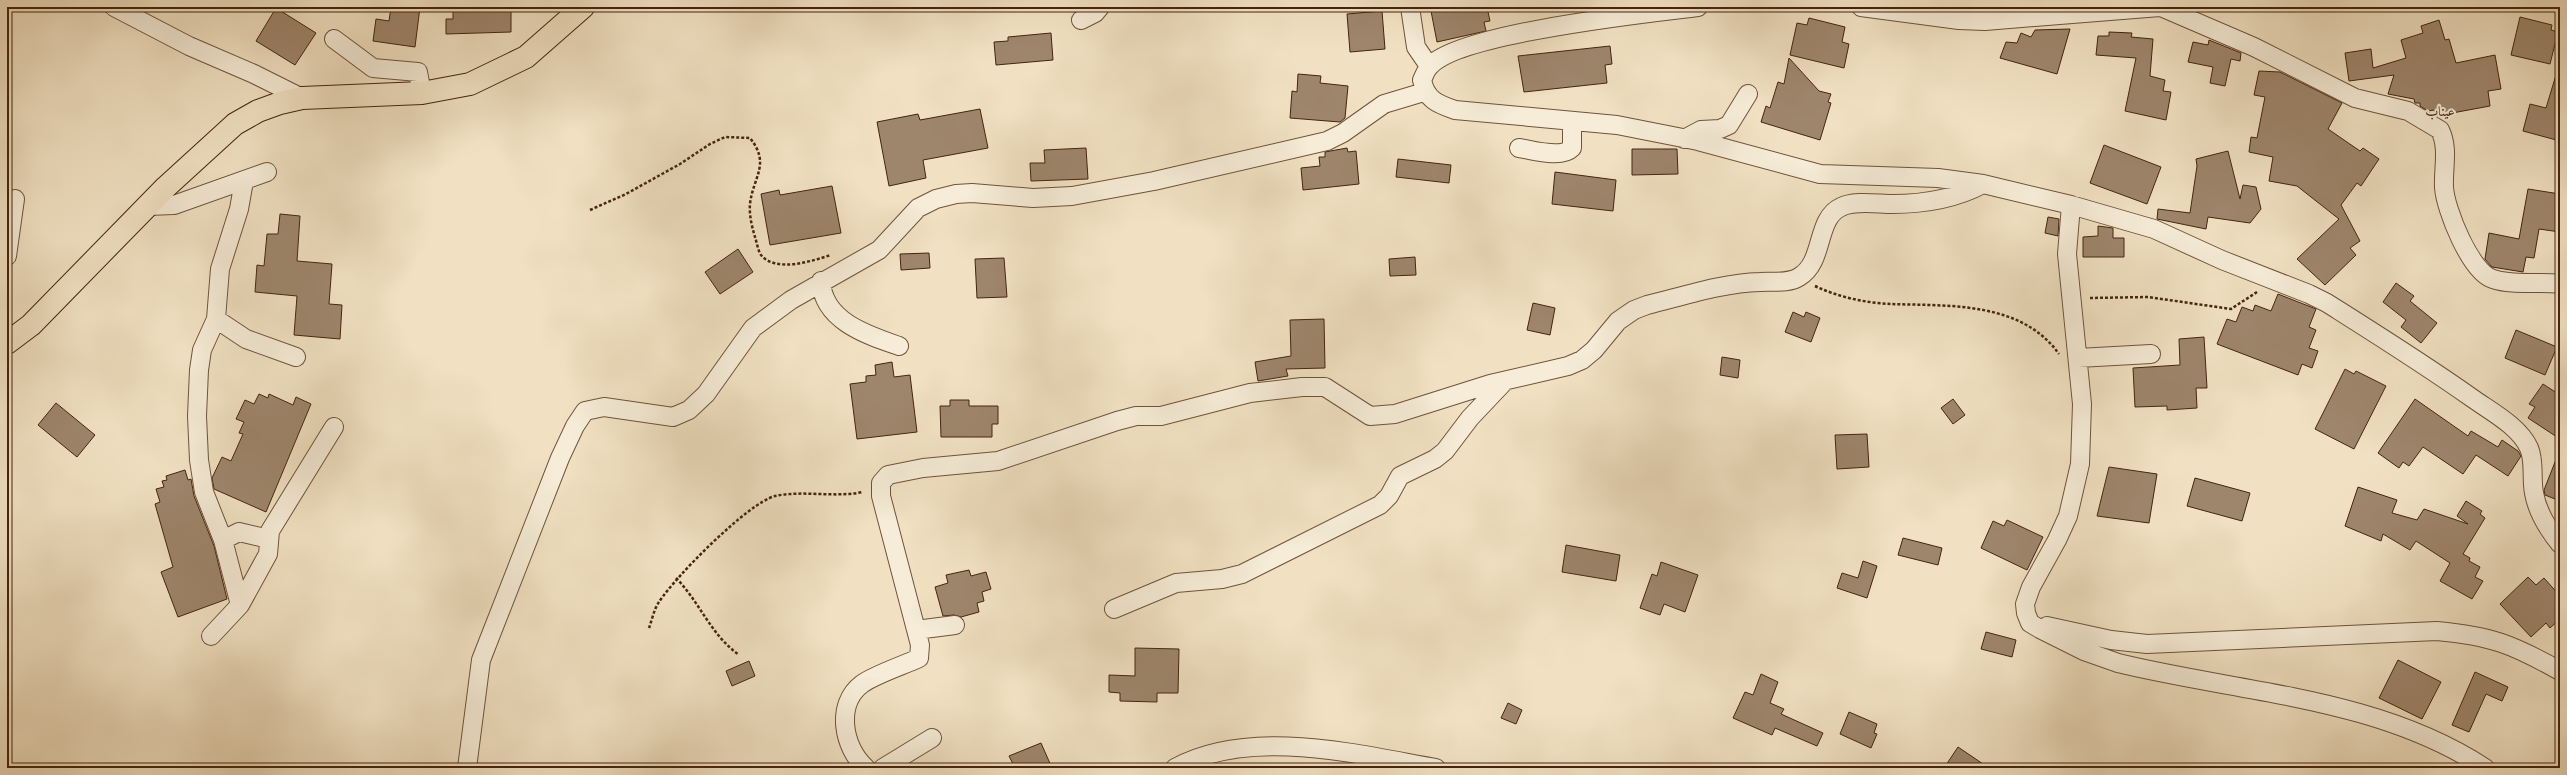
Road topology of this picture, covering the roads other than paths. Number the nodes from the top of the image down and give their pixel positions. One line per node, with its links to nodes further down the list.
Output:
1 (114, 7): 14 (street)
2 (583, 7): 12 (main road)
3 (1100, 7): 8 (street)
4 (1410, 7): 10 (street)
5 (1698, 7): 10 (street)
6 (1861, 7): 7 (street)
7 (2161, 7): 26 (street)
8 (1081, 20)
9 (334, 39): 12 (street)
10 (1429, 66): 11 (street)
11 (1424, 92): 15 (street); 25 (street)
12 (422, 93): 14 (main road)
13 (1748, 94): 16 (street)
14 (302, 98): 23 (main road)
15 (1572, 122): 16 (street); 17 (street)
16 (1684, 139): 20 (street)
17 (1519, 148)
18 (267, 172): 19 (street)
19 (244, 181): 23 (street); 27 (street)
20 (1983, 184): 22 (street); 33 (street)
21 (15, 199): 24 (street)
22 (2071, 205): 32 (street); 37 (street)
23 (148, 206): 28 (main road)
24 (7, 256)
25 (821, 281): 29 (street); 46 (street)
26 (2560, 284)
27 (216, 319): 31 (street); 36 (street)
28 (7, 342)
29 (899, 346)
30 (2151, 354): 32 (street)
31 (296, 357)
32 (2070, 358): 40 (street)
33 (1504, 381): 39 (street); 42 (street)
34 (334, 427): 35 (street)
35 (269, 539): 36 (street); 38 (street)
36 (223, 540): 38 (street)
37 (2560, 544)
38 (240, 605): 43 (street)
39 (1114, 609)
40 (2030, 623): 44 (street); 51 (street)
41 (955, 625): 42 (street)
42 (916, 630): 47 (street)
43 (211, 636)
44 (2560, 671)
45 (932, 738): 48 (street)
46 (467, 768)
47 (866, 768)
48 (883, 768)
49 (1175, 768): 50 (street)
50 (1436, 768)
51 (2485, 768)

